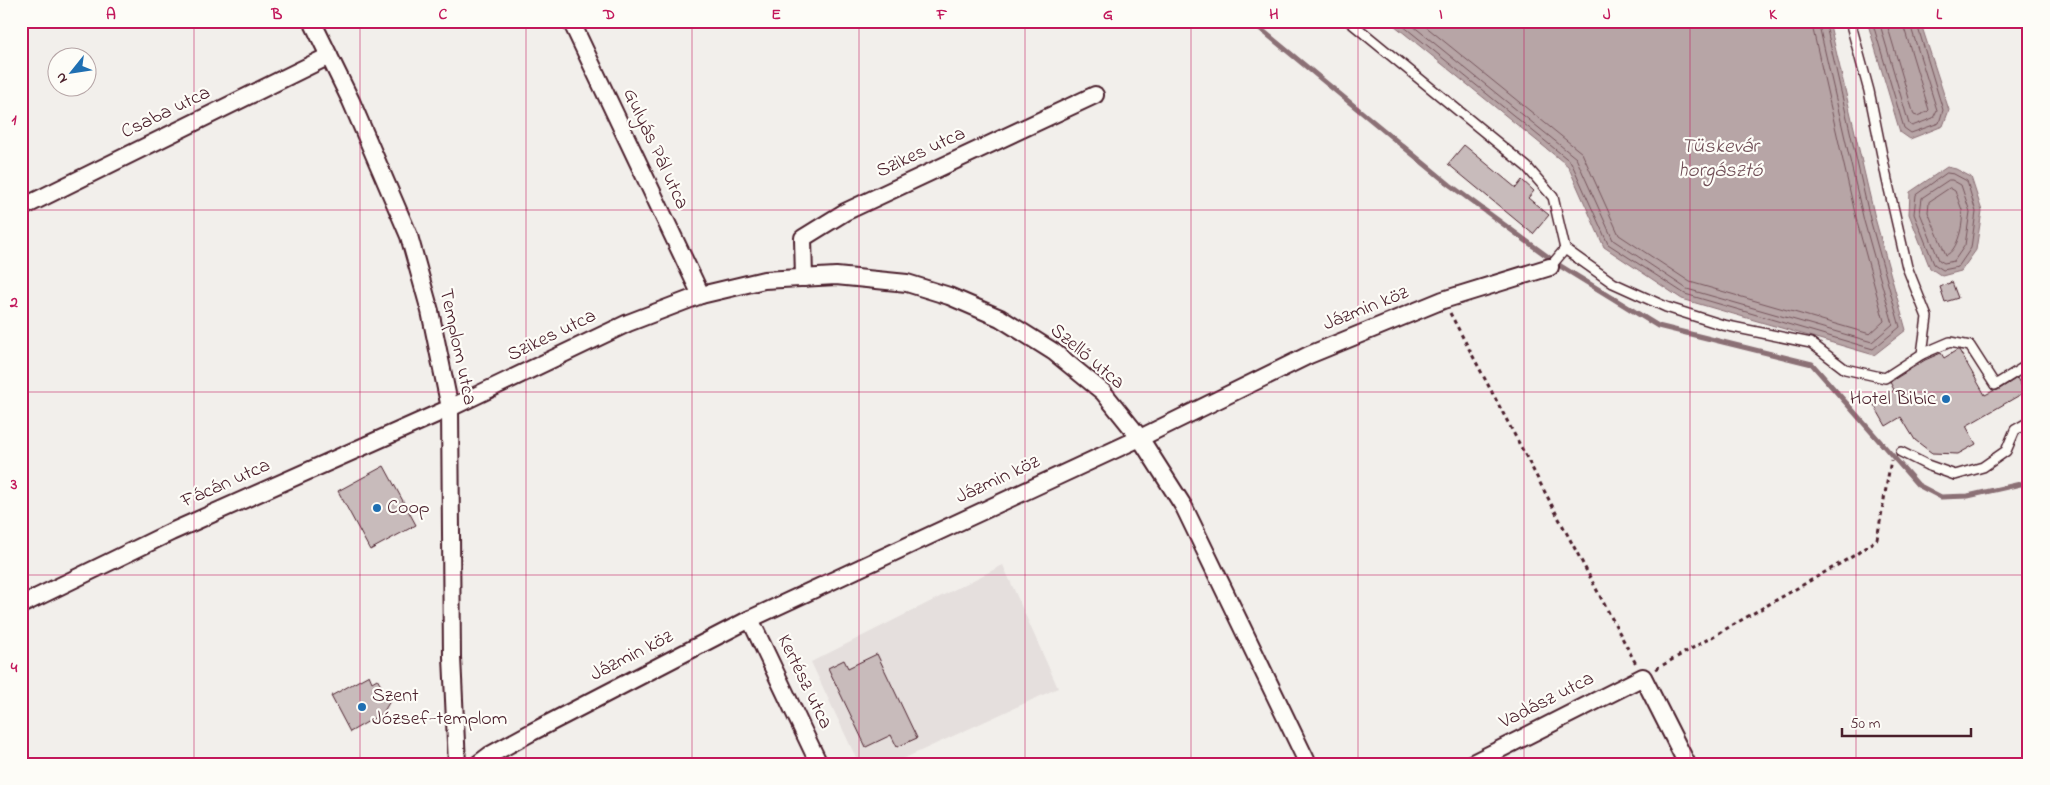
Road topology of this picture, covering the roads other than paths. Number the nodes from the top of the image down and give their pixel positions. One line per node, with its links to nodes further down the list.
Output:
1 (312, 21): 5 (street, Templom utca)
2 (571, 21): 11 (street, Gulyás Pál utca)
3 (1349, 21): 8 (lane)
4 (1850, 21): 12 (lane)
5 (329, 56): 7 (street, Csaba utca); 14 (street, Templom utca)
6 (1095, 95): 10 (street, Szikes utca)
7 (21, 208)
8 (1565, 249): 9 (lane); 12 (lane)
9 (1550, 267): 16 (street, Jázmin köz)
10 (804, 278): 11 (street, Szellő utca); 16 (street, Szellő utca)
11 (701, 295): 14 (street, Szikes utca)
12 (1922, 354): 13 (lane)
13 (2028, 367)
14 (450, 408): 18 (street, Fácán utca); 20 (street, Templom utca)
15 (2029, 422): 17 (lane)
16 (1140, 438): 19 (street, Jázmin köz); 23 (street, Szellő utca)
17 (1901, 452)
18 (21, 605)
19 (750, 619): 21 (street, Jázmin köz); 22 (street, Kertész utca)
20 (457, 764)
21 (478, 764)
22 (819, 764)
23 (1308, 764)
24 (1471, 764): 25 (street, Vadász utca)
25 (1687, 764)

